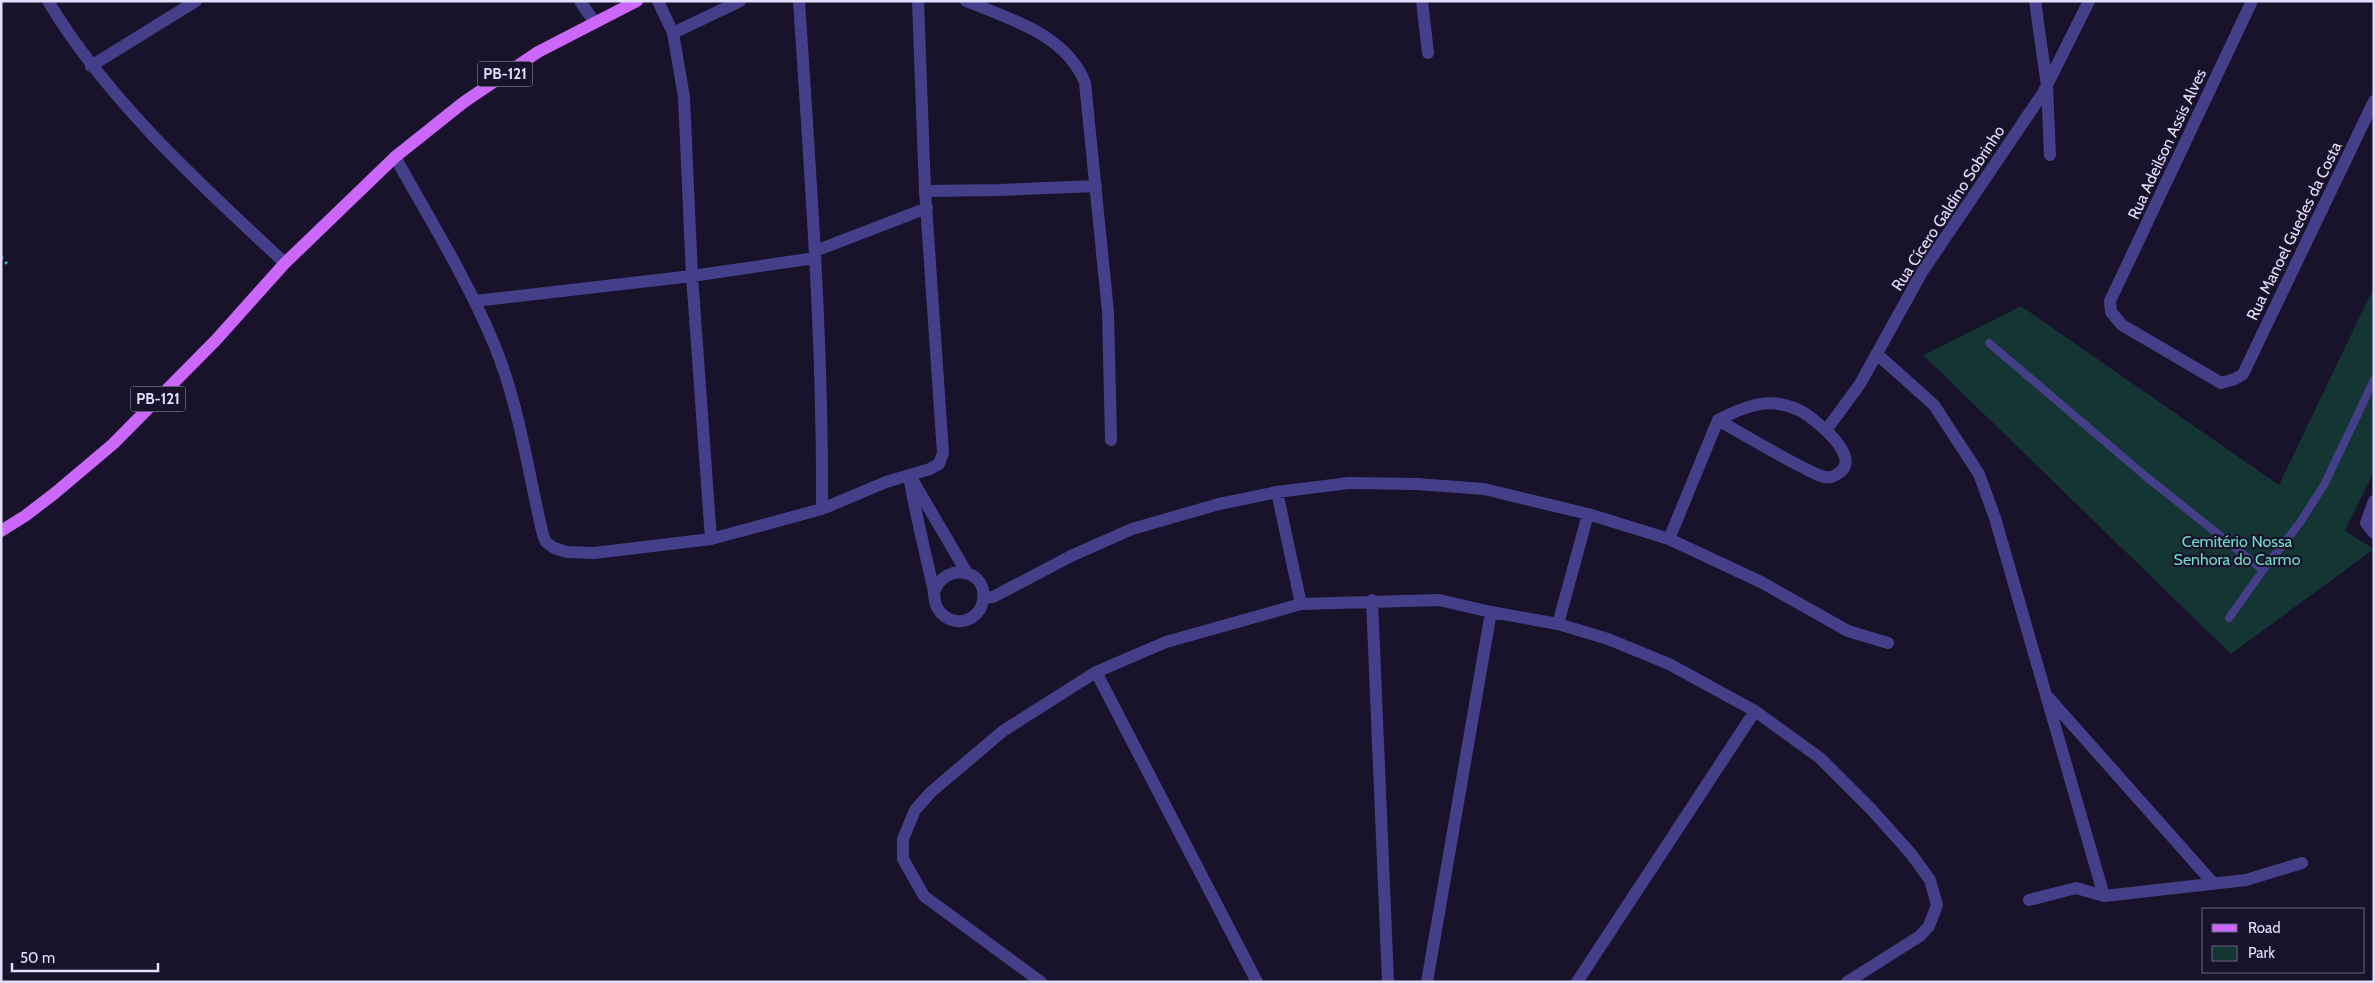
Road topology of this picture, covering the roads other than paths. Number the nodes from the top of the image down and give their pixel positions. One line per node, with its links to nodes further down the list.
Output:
1 (48, 1): 17 (street)
2 (196, 1): 17 (street)
3 (580, 1): 14 (street)
4 (637, 1): 14 (main road, PB-121)
5 (658, 1): 15 (street)
6 (740, 1): 15 (street)
7 (800, 1): 25 (street)
8 (918, 1): 23 (street)
9 (966, 1): 22 (street)
10 (1422, 1): 16 (street)
11 (2035, 1): 18 (street)
12 (2089, 1): 18 (street, Rua Cícero Galdino Sobrinho)
13 (2252, 1): 31 (street, Rua Adeilson Assis Alves)
14 (595, 23): 21 (main road, PB-121)
15 (673, 32): 27 (street)
16 (1428, 53)
17 (91, 66): 26 (street)
18 (2047, 86): 20 (street); 30 (street, Rua Cícero Galdino Sobrinho)
19 (2374, 101): 31 (street, Rua Manoel Guedes da Costa)
20 (2050, 155)
21 (395, 157): 26 (main road, PB-121); 28 (street)
22 (1096, 186): 23 (street); 35 (street)
23 (925, 191): 24 (street)
24 (927, 208): 25 (street); 36 (street)
25 (815, 255): 27 (street); 39 (street)
26 (285, 262): 41 (main road, PB-121)
27 (692, 276): 28 (street); 43 (street)
28 (475, 301): 43 (street)
29 (1989, 343): 45 (lane)
30 (1878, 355): 34 (street, Rua Cícero Galdino Sobrinho); 56 (street)
31 (2243, 374)
32 (2374, 380): 45 (lane)
33 (1718, 420): 34 (street); 34 (street); 44 (street)
34 (1826, 429)
35 (1111, 440)
36 (909, 475): 39 (street); 46 (street); 47 (street)
37 (1276, 492): 40 (street); 48 (street); 50 (street)
38 (2374, 501): 42 (street)
39 (822, 509): 43 (street)
40 (1588, 514): 44 (street); 53 (street)
41 (1, 531)
42 (2374, 533)
43 (711, 539)
44 (1669, 539): 54 (street)
45 (2263, 570): 52 (lane)
46 (967, 573): 47 (street); 48 (street)
47 (934, 592): 48 (street)
48 (984, 598)
49 (1372, 600): 50 (street); 51 (street); 64 (street)
50 (1301, 604): 55 (street)
51 (1491, 612): 53 (street); 65 (street)
52 (2229, 618)
53 (1558, 624): 57 (street)
54 (1888, 643)
55 (1096, 672): 62 (street); 63 (street)
56 (2044, 692): 59 (street); 60 (street)
57 (1755, 711): 66 (street); 67 (street)
58 (2302, 863): 59 (street)
59 (2213, 883): 60 (street)
60 (2104, 896): 61 (street)
61 (2029, 900)
62 (1041, 982)
63 (1257, 982)
64 (1388, 982)
65 (1428, 982)
66 (1577, 982)
67 (1847, 982)

